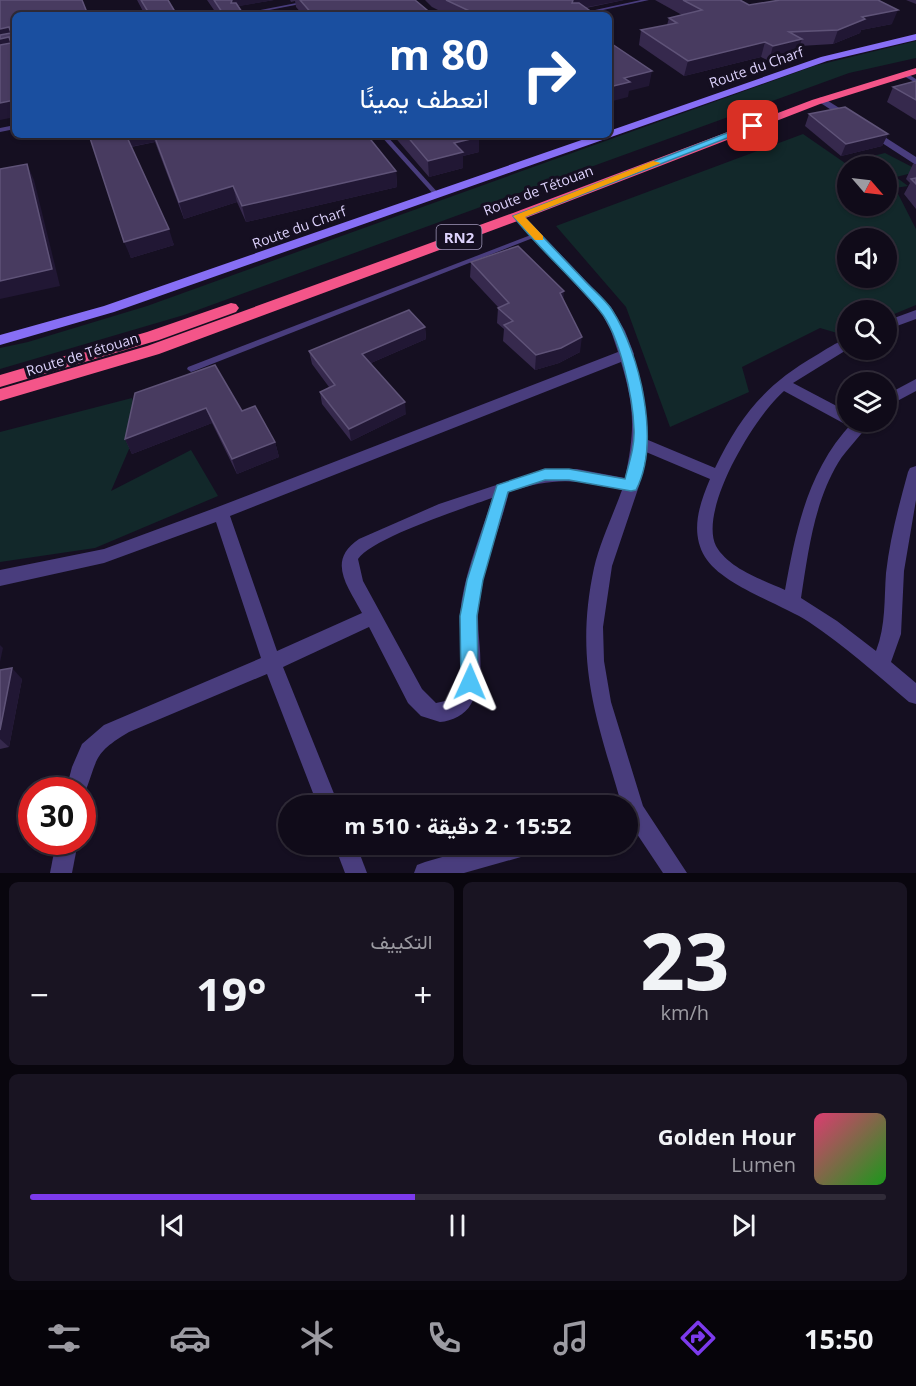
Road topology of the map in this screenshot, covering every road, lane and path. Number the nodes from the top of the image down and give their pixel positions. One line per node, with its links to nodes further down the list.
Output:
1 (319, 0): 3 (lane)
2 (647, 0): 6 (lane)
3 (278, 8): 4 (lane); 5 (lane)
4 (255, 12)
5 (281, 12)
6 (589, 12)
7 (916, 37): 11 (street, Route du Charf)
8 (916, 63): 24 (highway, Route de Tétouan / RN2)
9 (912, 75): 10 (highway, Route de Tétouan / RN2)
10 (822, 100): 14 (street); 16 (highway, Route de Tétouan / RN2)
11 (612, 133)
12 (386, 138): 15 (lane)
13 (597, 138): 15 (street, Route du Charf)
14 (916, 162)
15 (437, 195): 20 (street, Route du Charf)
16 (518, 216): 17 (street); 27 (highway, Route de Tétouan / RN2)
17 (537, 235): 22 (street); 23 (lane)
18 (916, 314): 19 (street)
19 (897, 322)
20 (0, 340)
21 (837, 349): 26 (street)
22 (627, 354): 31 (street); 36 (street)
23 (191, 369)
24 (0, 381)
25 (916, 384): 28 (street)
26 (784, 385): 29 (street); 33 (street)
27 (0, 395)
28 (897, 395)
29 (837, 413)
30 (848, 432): 38 (street)
31 (640, 443): 33 (street); 34 (street)
32 (916, 472): 41 (street)
33 (719, 476): 38 (street)
34 (631, 486): 35 (street); 45 (street)
35 (502, 489): 39 (street); 39 (street)
36 (221, 513): 37 (street); 40 (street)
37 (0, 578)
38 (792, 601): 41 (street)
39 (374, 617): 40 (street)
40 (272, 663): 43 (street); 44 (street)
41 (880, 666): 42 (street)
42 (916, 695)
43 (79, 777)
44 (325, 795)
45 (625, 795)
46 (638, 823): 54 (street)
47 (64, 855): 51 (street)
48 (349, 855): 52 (street)
49 (499, 855): 50 (street)
50 (464, 868): 53 (street)
51 (61, 873)
52 (356, 873)
53 (425, 873)
54 (676, 873)

